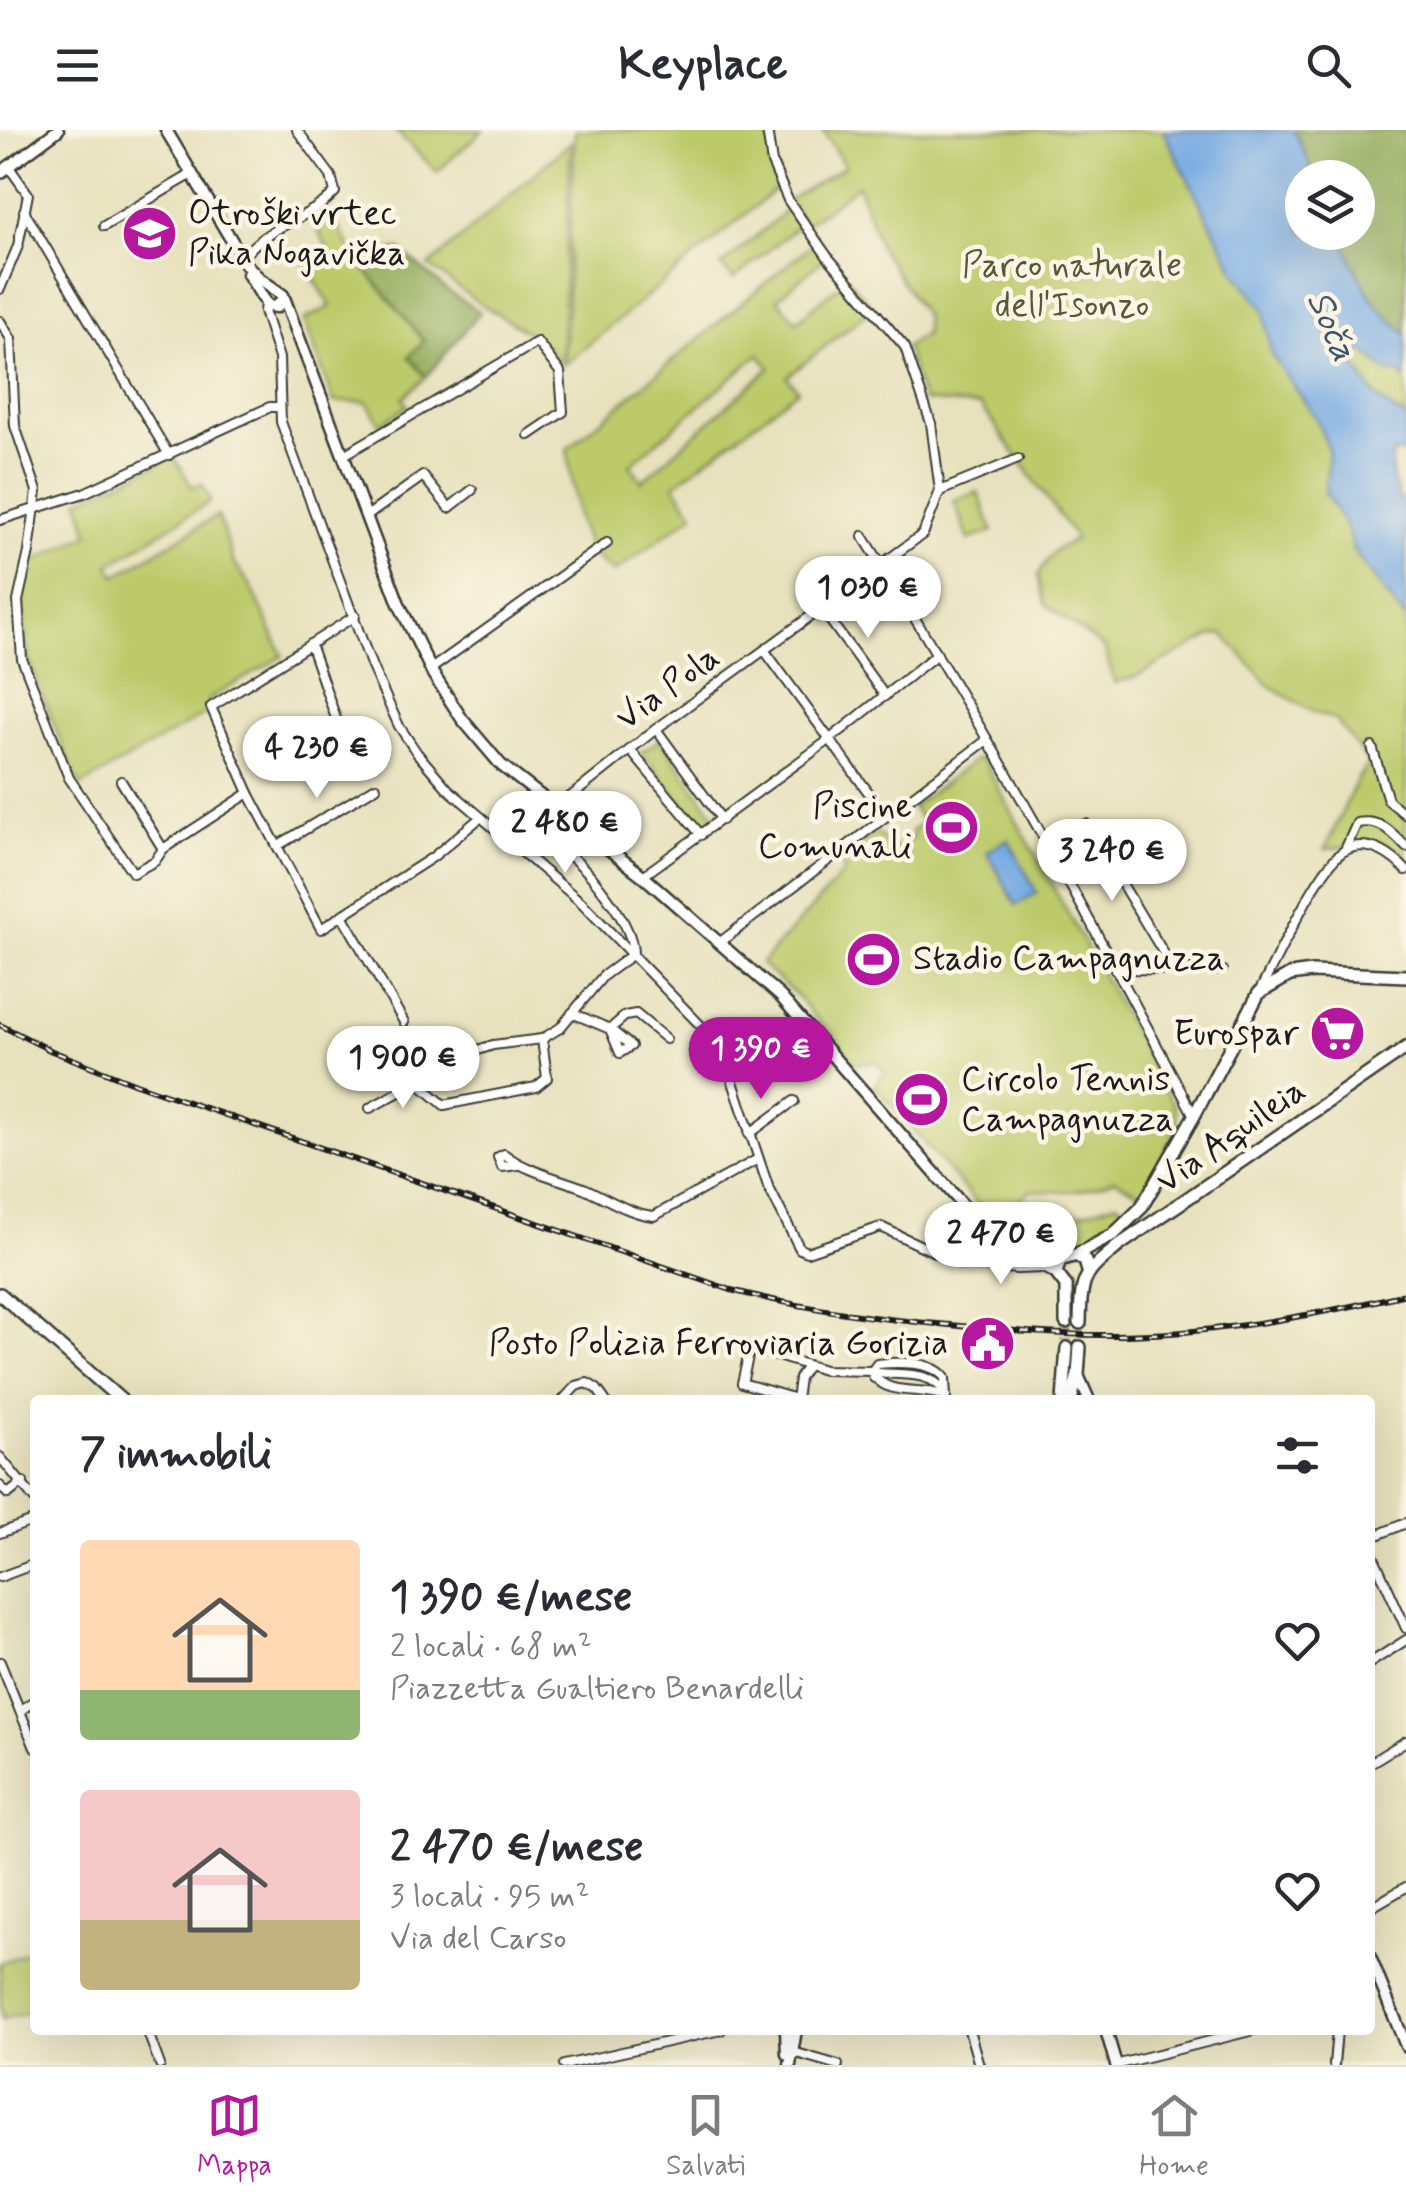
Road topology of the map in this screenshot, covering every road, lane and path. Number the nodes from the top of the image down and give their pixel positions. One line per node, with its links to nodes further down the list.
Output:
1 (58, 130): 5 (main road)
2 (166, 130): 6 (main road)
3 (298, 130): 9 (street)
4 (767, 130): 23 (street)
5 (4, 171): 7 (street)
6 (192, 174): 8 (street); 10 (main road)
7 (24, 212): 12 (street); 20 (street)
8 (104, 226)
9 (256, 242): 10 (street); 11 (street)
10 (233, 244): 11 (main road)
11 (244, 261): 13 (main road); 13 (main road)
12 (0, 288)
13 (272, 303): 17 (street); 19 (main road)
14 (0, 321): 15 (street)
15 (10, 372): 16 (street); 24 (street)
16 (0, 378)
17 (279, 407): 20 (street); 31 (street)
18 (529, 435): 19 (street)
19 (344, 454): 25 (main road)
20 (168, 455): 24 (street)
21 (1018, 459): 23 (street)
22 (472, 490): 25 (street)
23 (940, 492): 29 (street, Via Pola)
24 (33, 508): 26 (street); 55 (street)
25 (367, 516): 35 (main road)
26 (0, 520)
27 (863, 536): 29 (street)
28 (606, 543): 35 (street)
29 (881, 563): 30 (street, Via Pola); 34 (street)
30 (821, 608): 33 (street, Via Pola); 36 (street)
31 (354, 616): 32 (street); 49 (street)
32 (310, 644): 37 (street); 45 (street)
33 (765, 651): 38 (street, Via Pola); 39 (street)
34 (938, 654): 36 (street); 40 (street)
35 (431, 670): 46 (main road)
36 (884, 696): 39 (street)
37 (339, 727)
38 (656, 730): 42 (street, Via Pola); 50 (street)
39 (829, 740): 48 (street); 50 (street)
40 (987, 740): 48 (street); 52 (street)
41 (1372, 747): 47 (street)
42 (630, 750): 46 (street, Via Pola); 51 (street)
43 (121, 781): 55 (street)
44 (376, 787): 53 (street)
45 (249, 794): 53 (street); 55 (street)
46 (555, 810): 58 (main road); 61 (street)
47 (1406, 814)
48 (885, 815): 60 (street)
49 (480, 817): 59 (street); 61 (street)
50 (722, 820): 51 (street)
51 (701, 835): 58 (street)
52 (1046, 844): 62 (street); 64 (street)
53 (277, 846): 59 (street)
54 (1406, 847): 56 (street)
55 (163, 849)
56 (1345, 850): 57 (street); 66 (street)
57 (1406, 870)
58 (642, 876): 60 (main road)
59 (342, 915): 68 (street)
60 (719, 942): 79 (main road)
61 (634, 954): 67 (street); 76 (street)
62 (1114, 969): 64 (street); 75 (street)
63 (1222, 970): 64 (street)
64 (1175, 972)
65 (1406, 976): 66 (main road)
66 (1258, 993): 75 (main road)
67 (572, 1013): 69 (street); 70 (street)
68 (404, 1022)
69 (542, 1039): 72 (street); 72 (street)
70 (666, 1039)
71 (1406, 1048): 82 (main road, Via Aquileia)
72 (417, 1082): 74 (street)
73 (794, 1100): 76 (street)
74 (370, 1108)
75 (1194, 1116): 80 (main road)
76 (748, 1132): 77 (street)
77 (758, 1159): 78 (street); 81 (street)
78 (518, 1165)
79 (1006, 1245): 80 (main road); 81 (main road)
80 (1072, 1255): 82 (main road); 83 (main road)
81 (1043, 1268): 83 (main road)
82 (1088, 1271): 84 (main road)
83 (1056, 1274): 85 (main road)
84 (1082, 1284): 85 (main road); 85 (main road)
85 (1066, 1286)
86 (0, 1294): 90 (main road)
87 (808, 1366): 88 (street); 93 (street); 94 (street)
88 (873, 1375): 95 (street); 96 (street)
89 (1078, 1375): 97 (main road); 98 (main road); 99 (main road)
90 (115, 1395)
91 (568, 1395): 92 (street)
92 (601, 1395)
93 (780, 1395)
94 (797, 1395)
95 (937, 1395)
96 (945, 1395)
97 (1064, 1395)
98 (1072, 1395)
99 (1087, 1395)
100 (0, 1456): 101 (street)
101 (23, 1482): 102 (street); 103 (street)
102 (0, 1486)
103 (30, 1492)
104 (30, 1522): 106 (street)
105 (1406, 1523): 107 (street)
106 (0, 1532)
107 (1375, 1536)
108 (1375, 1559): 111 (street)
109 (30, 1566): 110 (street)
110 (0, 1577)
111 (1406, 1628)
112 (1406, 1640): 113 (street)
113 (1375, 1661)
114 (0, 1662): 116 (street)
115 (30, 1703): 116 (street)
116 (20, 1710): 117 (street)
117 (30, 1735)
118 (1406, 1740): 119 (street)
119 (1375, 1759)
120 (1406, 1886): 121 (street)
121 (1375, 1905)
122 (1375, 1968): 123 (main road)
123 (1402, 2026): 132 (main road)
124 (149, 2035): 134 (street)
125 (699, 2035): 135 (street)
126 (786, 2035): 136 (main road)
127 (795, 2035): 133 (main road)
128 (970, 2035): 138 (street)
129 (1107, 2035): 139 (main road)
130 (1234, 2035): 139 (street)
131 (1337, 2035): 140 (street)
132 (1406, 2046)
133 (793, 2052): 136 (main road); 137 (street)
134 (160, 2065)
135 (564, 2065)
136 (789, 2065)
137 (838, 2065)
138 (979, 2065)
139 (1115, 2065)
140 (1334, 2065)

